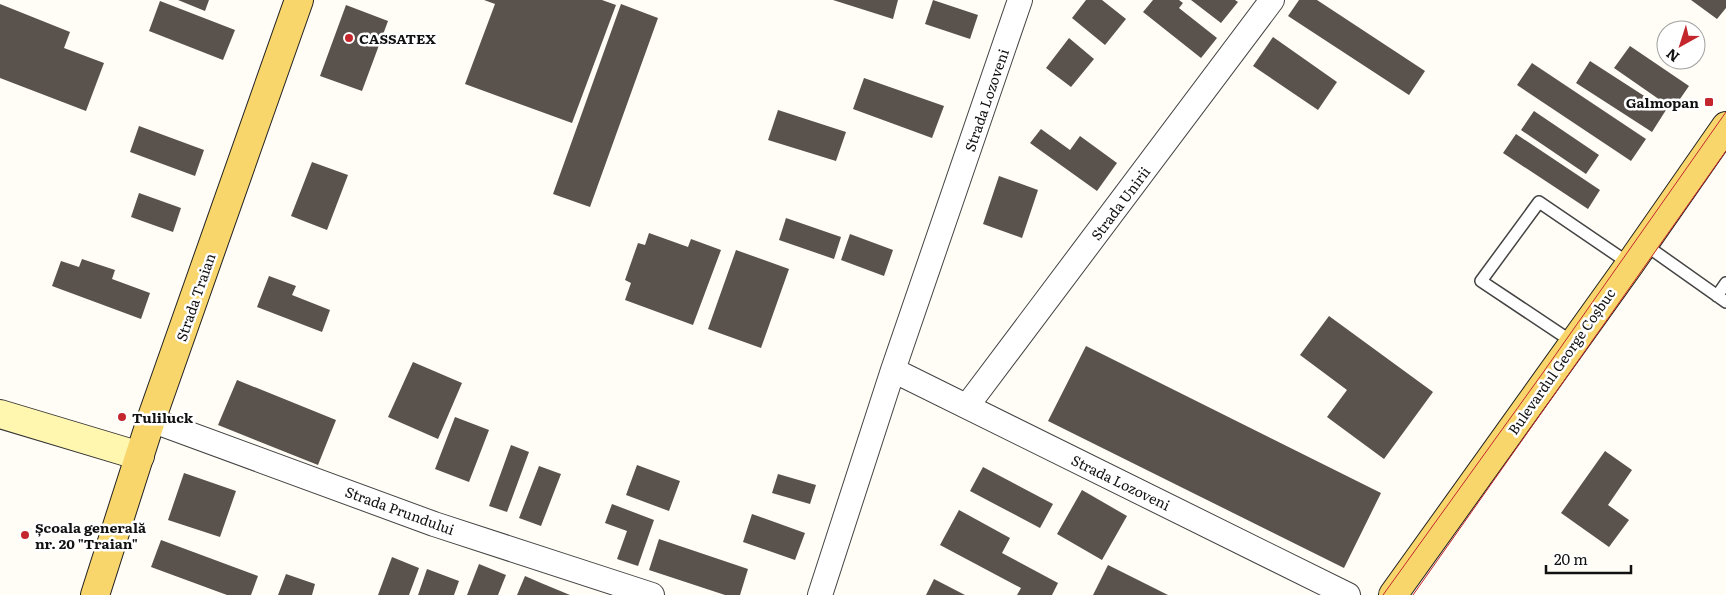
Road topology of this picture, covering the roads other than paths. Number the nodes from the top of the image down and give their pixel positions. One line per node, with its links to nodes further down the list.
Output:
1 (300, 0): 12 (main road, Strada Traian)
2 (1020, 0): 9 (street, Strada Lozoveni)
3 (1272, 0): 10 (street, Strada Unirii)
4 (1726, 126): 5 (main road, Bulevardul George Coșbuc)
5 (1637, 254): 7 (lane); 8 (main road, Bulevardul George Coșbuc); 8 (lane)
6 (1726, 284): 7 (lane)
7 (1722, 299)
8 (1574, 343): 18 (main road, Bulevardul George Coșbuc)
9 (893, 370): 10 (street, Strada Lozoveni); 16 (street, Strada Lozoveni)
10 (967, 406): 17 (street, Strada Lozoveni)
11 (0, 414): 13 (main road)
12 (151, 420): 13 (main road, Strada Traian); 15 (street, Strada Prundului)
13 (140, 456): 14 (main road, Strada Traian)
14 (95, 595)
15 (652, 595)
16 (820, 595)
17 (1348, 595)
18 (1393, 595)

